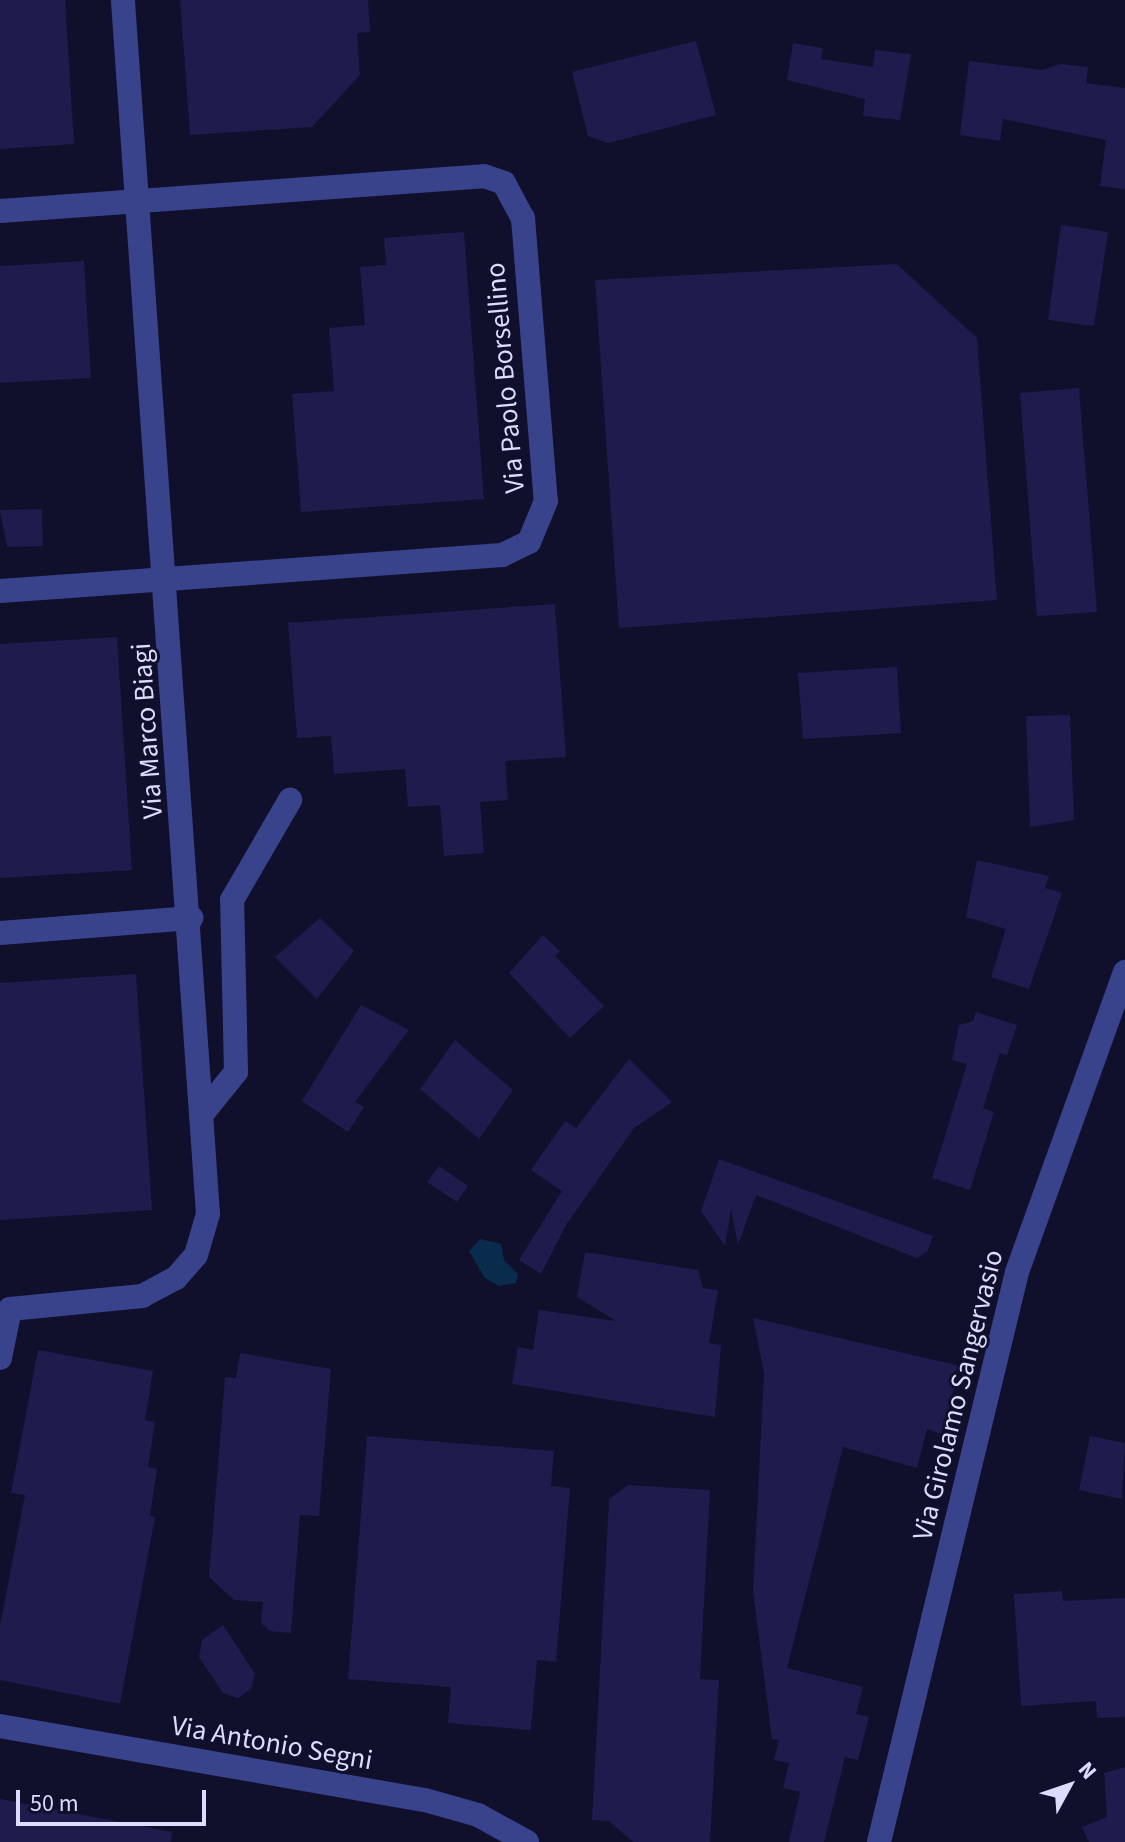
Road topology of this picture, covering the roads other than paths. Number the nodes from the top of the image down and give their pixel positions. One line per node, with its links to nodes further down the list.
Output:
1 (123, 0): 2 (street, Via Marco Biagi)
2 (138, 200): 3 (street, Via Paolo Borsellino); 4 (street, Via Marco Biagi); 4 (street, Via Paolo Borsellino)
3 (0, 211)
4 (166, 580): 5 (street, Via Paolo Borsellino); 7 (street, Via Marco Biagi)
5 (0, 591)
6 (290, 800): 10 (street)
7 (191, 918): 8 (street); 10 (street, Via Marco Biagi)
8 (0, 933)
9 (1125, 972): 14 (street, Via Girolamo Sangervasio)
10 (202, 1114): 11 (street, Via Marco Biagi)
11 (0, 1358)
12 (0, 1726): 13 (street, Via Antonio Segni)
13 (527, 1842)
14 (879, 1842)

